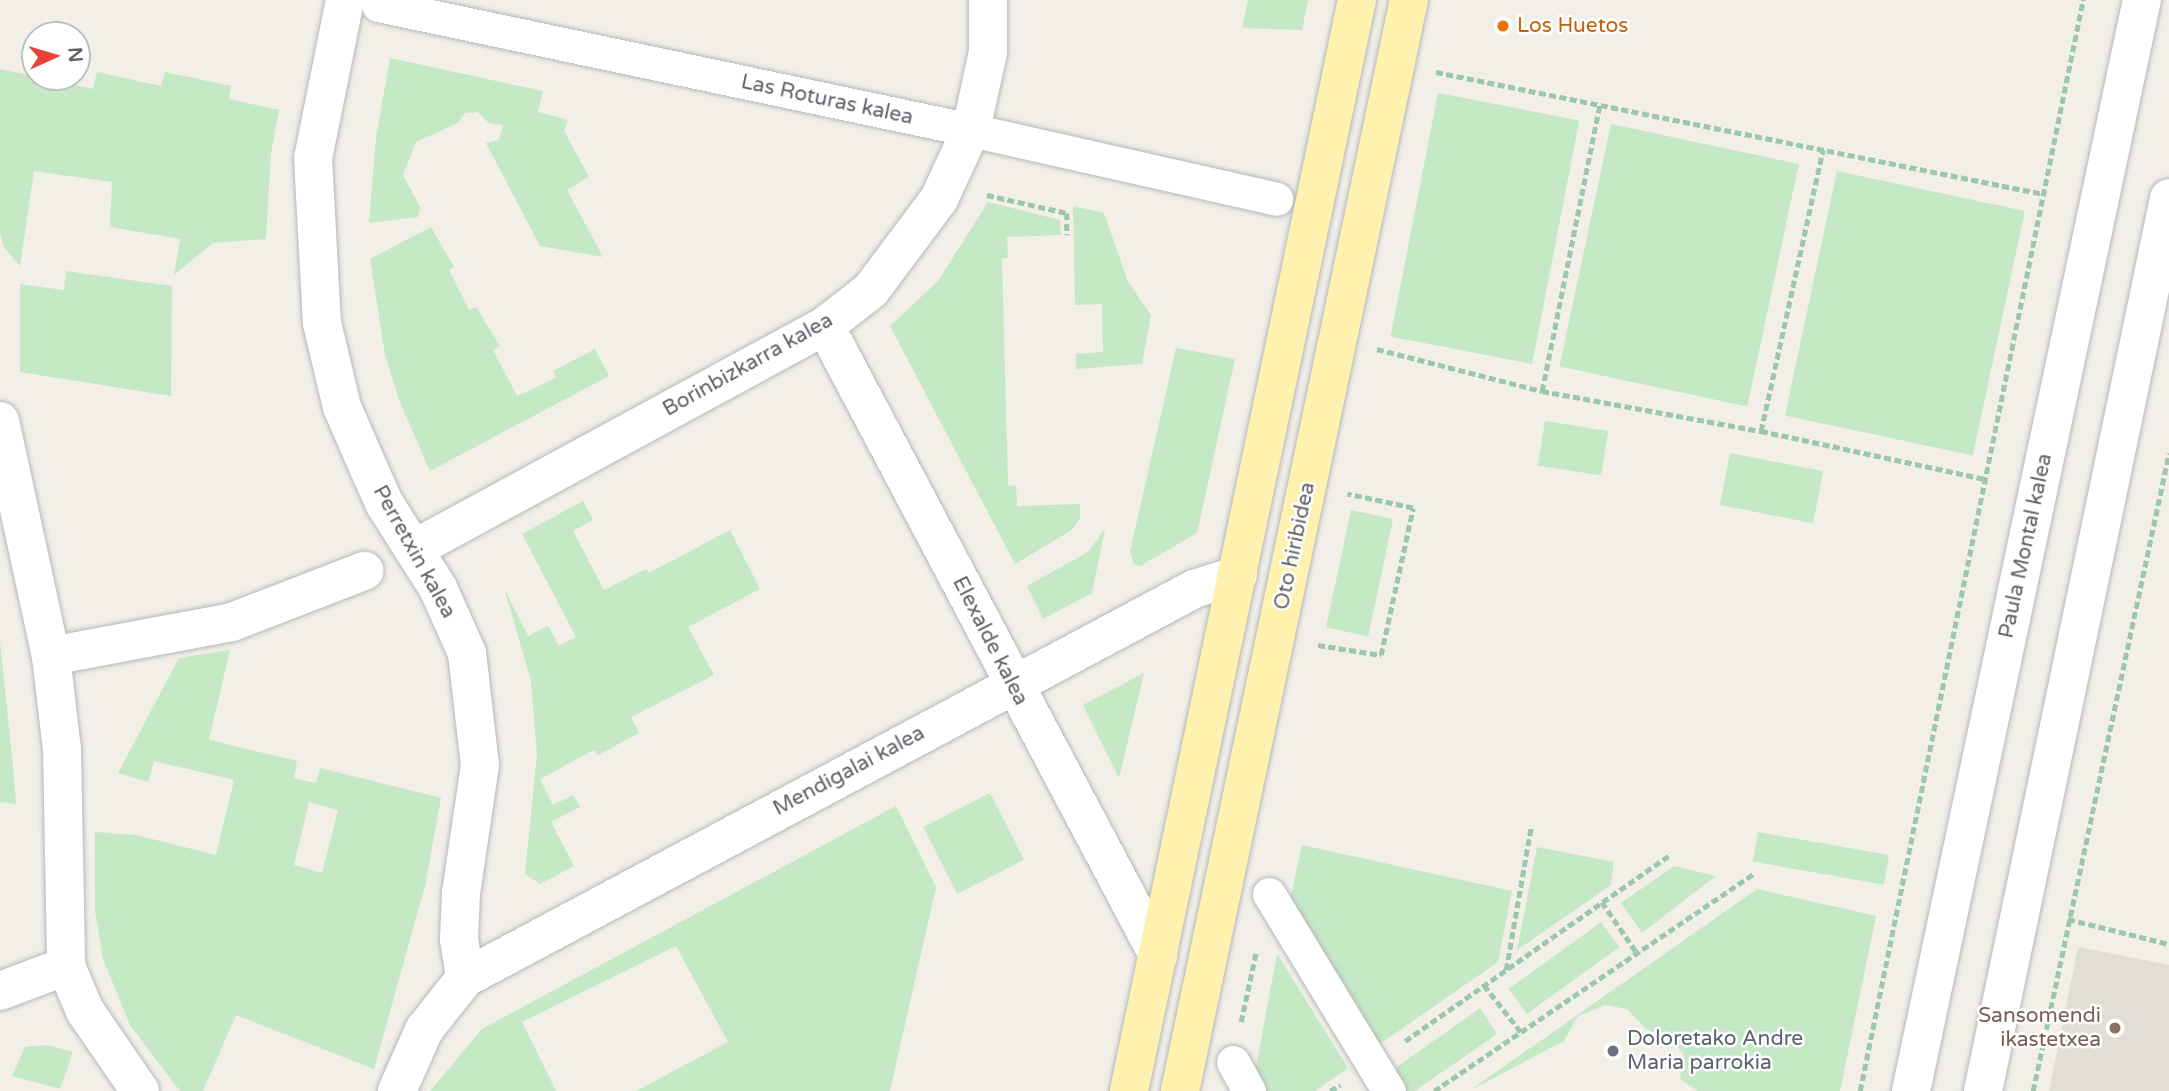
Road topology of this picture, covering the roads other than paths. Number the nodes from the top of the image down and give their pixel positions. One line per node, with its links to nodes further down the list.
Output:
1 (988, 0): 6 (street, Borinbizkarra kalea)
2 (1357, 0): 13 (main road)
3 (1409, 0): 26 (main road, Oto hiribidea)
4 (2142, 0): 28 (street, Paula Montal kalea)
5 (361, 3): 6 (street, Las Roturas kalea); 11 (street, Perretxin kalea)
6 (971, 130): 8 (street, Las Roturas kalea); 9 (street, Borinbizkarra kalea)
7 (2169, 198): 29 (street)
8 (1276, 199)
9 (825, 326): 11 (street, Borinbizkarra kalea); 15 (street, Elexalde kalea)
10 (0, 421): 14 (street)
11 (414, 550): 19 (street, Perretxin kalea)
12 (364, 571): 14 (street)
13 (1238, 575): 15 (street, Mendigalai kalea); 17 (main road)
14 (51, 656): 18 (street)
15 (1013, 685): 17 (street, Elexalde kalea); 19 (street, Mendigalai kalea)
16 (1269, 894): 22 (street)
17 (1158, 955): 25 (main road)
18 (66, 966): 20 (street); 23 (street)
19 (465, 978): 24 (street)
20 (0, 991)
21 (1233, 1062): 27 (street)
22 (1380, 1077)
23 (141, 1091)
24 (397, 1091)
25 (1129, 1091)
26 (1180, 1091)
27 (1249, 1091)
28 (1911, 1091)
29 (1983, 1091)

